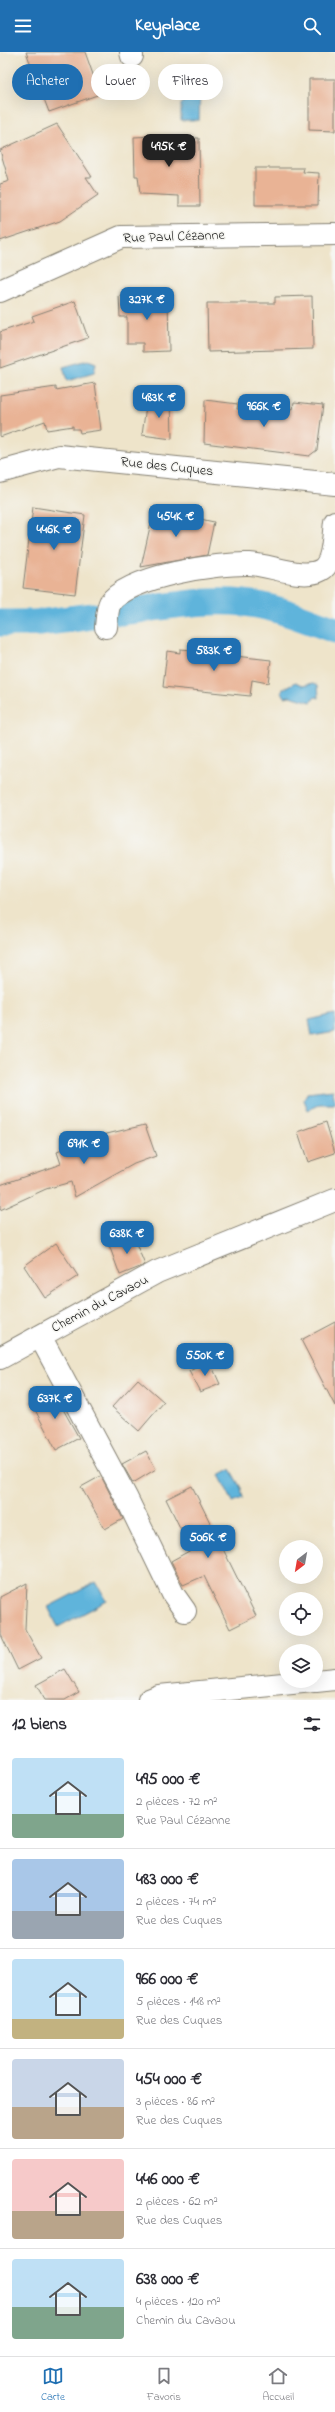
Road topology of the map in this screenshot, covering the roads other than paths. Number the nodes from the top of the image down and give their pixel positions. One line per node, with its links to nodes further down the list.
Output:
1 (335, 234): 2 (street, Rue Paul Cézanne)
2 (0, 291)
3 (0, 472): 4 (street, Rue des Cuques)
4 (335, 484)
5 (335, 522): 6 (street)
6 (106, 627)
7 (335, 1200): 8 (street, Chemin du Cavaou)
8 (40, 1336): 9 (street, Chemin du Cavaou); 10 (street)
9 (0, 1358)
10 (185, 1610)
11 (335, 1679): 12 (street)
12 (323, 1680)
13 (279, 1684): 14 (street)
14 (149, 1700)

